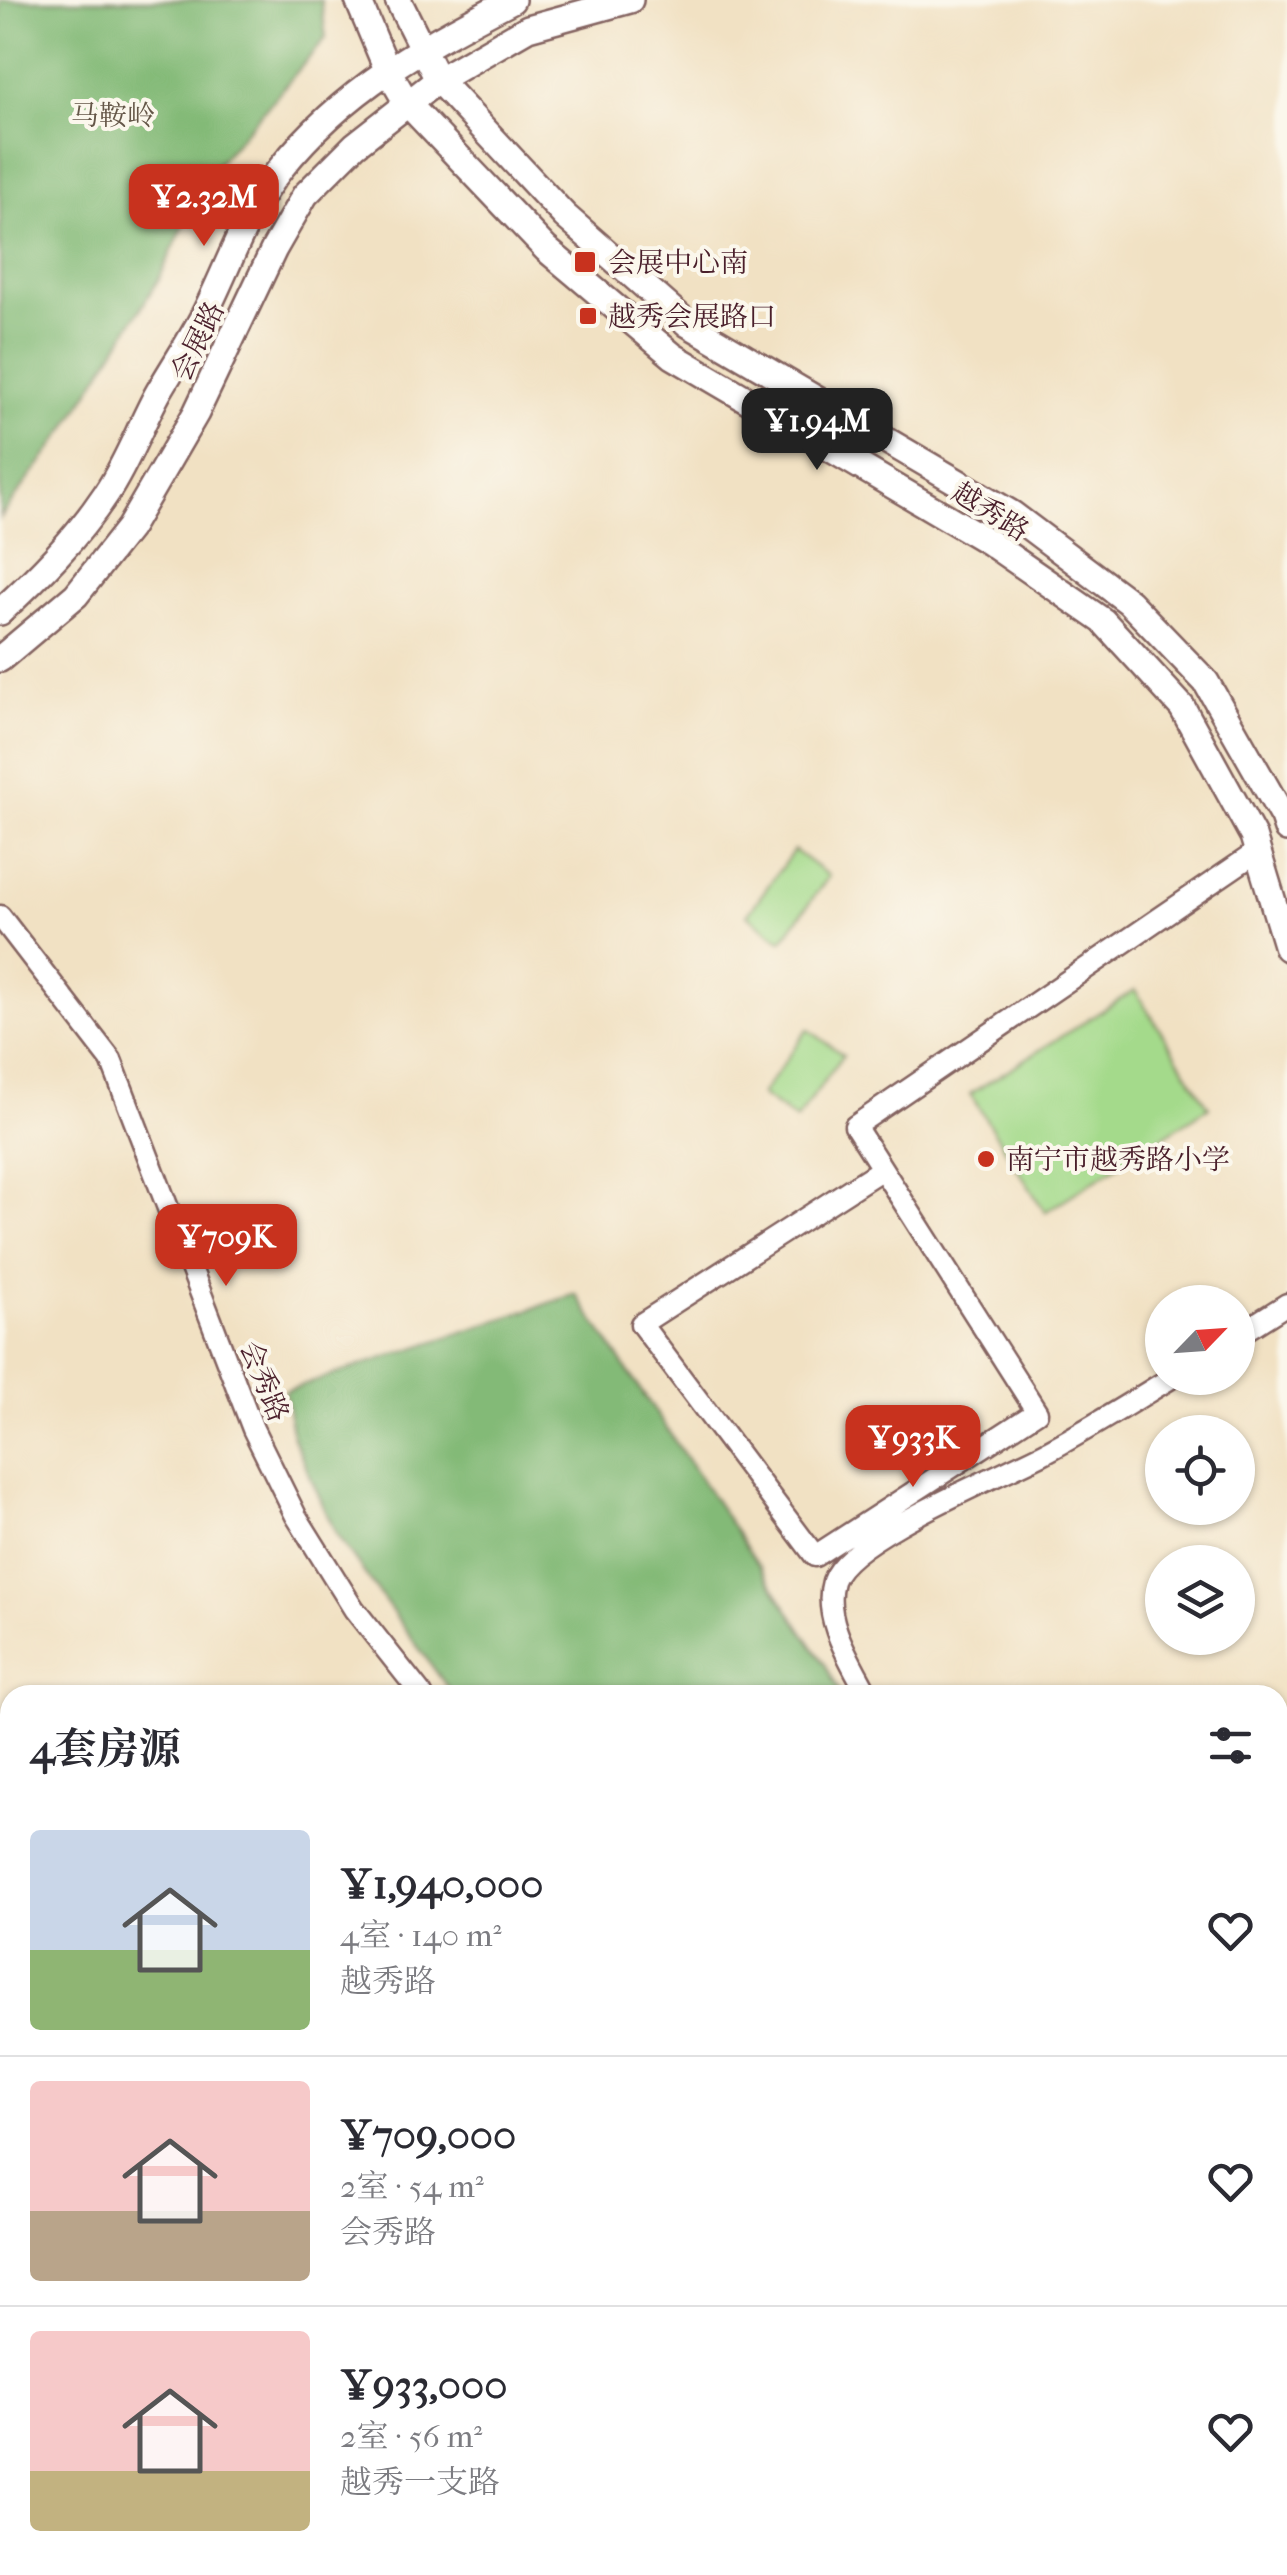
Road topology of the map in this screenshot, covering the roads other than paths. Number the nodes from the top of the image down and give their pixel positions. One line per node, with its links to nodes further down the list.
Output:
1 (358, 0): 6 (main road, 越秀路)
2 (398, 0): 5 (main road, 越秀路)
3 (512, 0): 5 (main road, 会展路)
4 (630, 0): 7 (main road, 会展路)
5 (421, 47): 6 (main road, 会展路); 7 (main road, 越秀路)
6 (388, 69): 8 (main road, 越秀路); 9 (main road, 会展路)
7 (438, 80): 8 (main road, 会展路); 11 (main road, 越秀路)
8 (408, 103): 10 (main road, 会展路); 12 (main road, 越秀路)
9 (0, 612)
10 (0, 660)
11 (1287, 830)
12 (1258, 851): 14 (main road, 越秀路); 15 (street)
13 (0, 916): 19 (street, 会秀路)
14 (1287, 948)
15 (882, 1169): 15 (street)
16 (1287, 1304): 17 (street)
17 (1255, 1325)
18 (1145, 1393): 20 (street)
19 (414, 1685)
20 (863, 1685)

